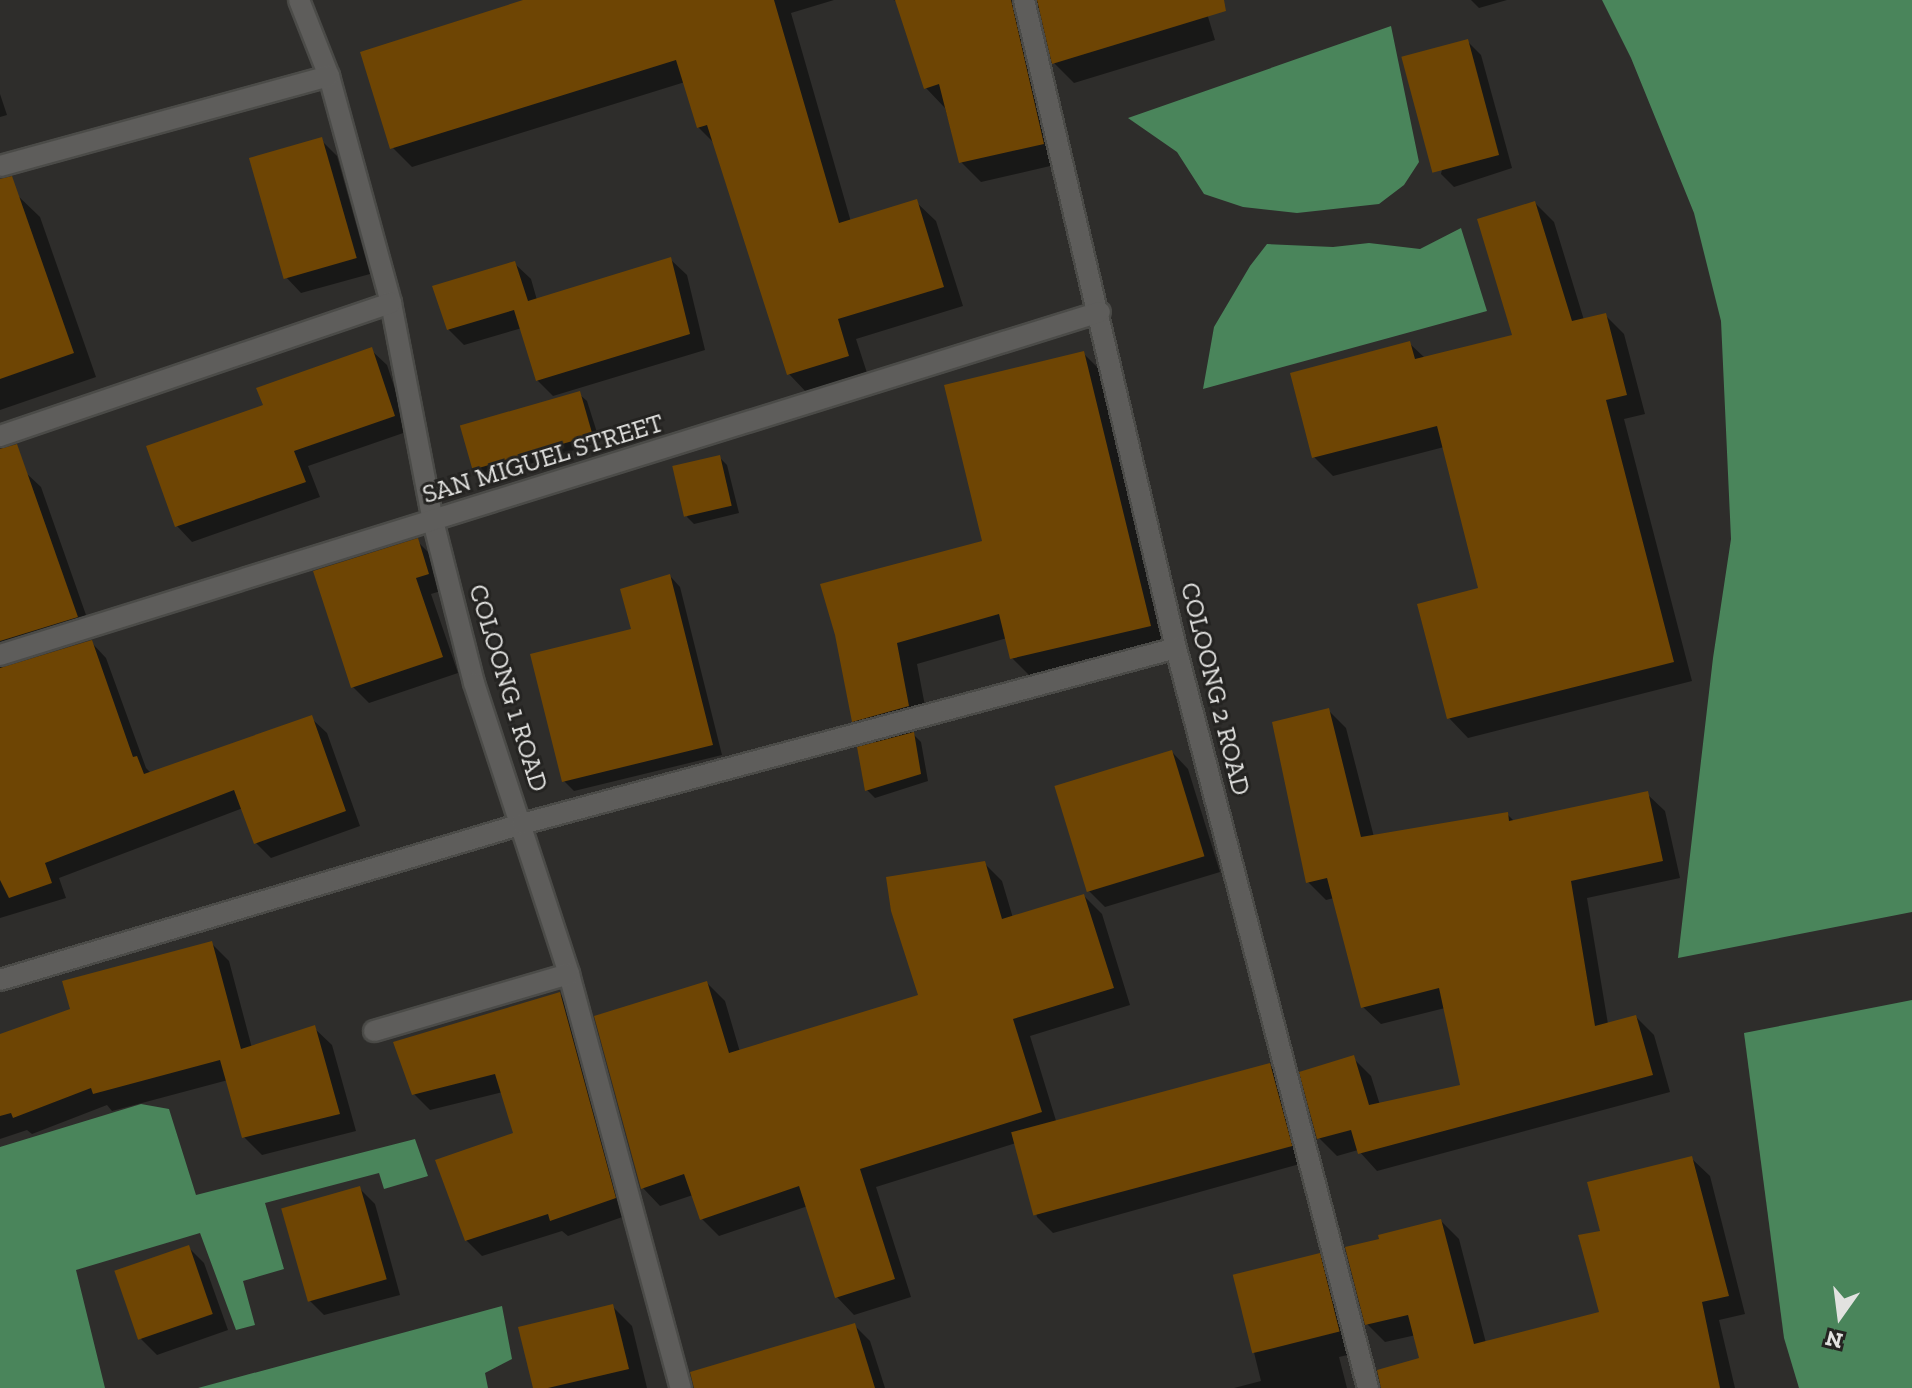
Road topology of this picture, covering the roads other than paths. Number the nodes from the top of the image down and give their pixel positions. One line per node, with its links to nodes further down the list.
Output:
1 (299, 0): 3 (street, COLOONG 1 ROAD)
2 (1024, 0): 6 (street, COLOONG 2 ROAD)
3 (329, 76): 4 (street); 5 (street, COLOONG 1 ROAD)
4 (0, 166)
5 (391, 303): 7 (street); 8 (street, COLOONG 1 ROAD)
6 (1100, 312): 8 (street, SAN MIGUEL STREET); 9 (street, COLOONG 2 ROAD)
7 (0, 436)
8 (433, 521): 10 (street, SAN MIGUEL STREET); 11 (street, COLOONG 1 ROAD)
9 (1176, 648): 11 (street); 16 (street, COLOONG 2 ROAD)
10 (0, 655)
11 (522, 824): 12 (street, COLOONG 1 ROAD); 13 (street)
12 (569, 974): 14 (street); 15 (street, COLOONG 1 ROAD)
13 (0, 980)
14 (374, 1031)
15 (681, 1388)
16 (1368, 1388)

